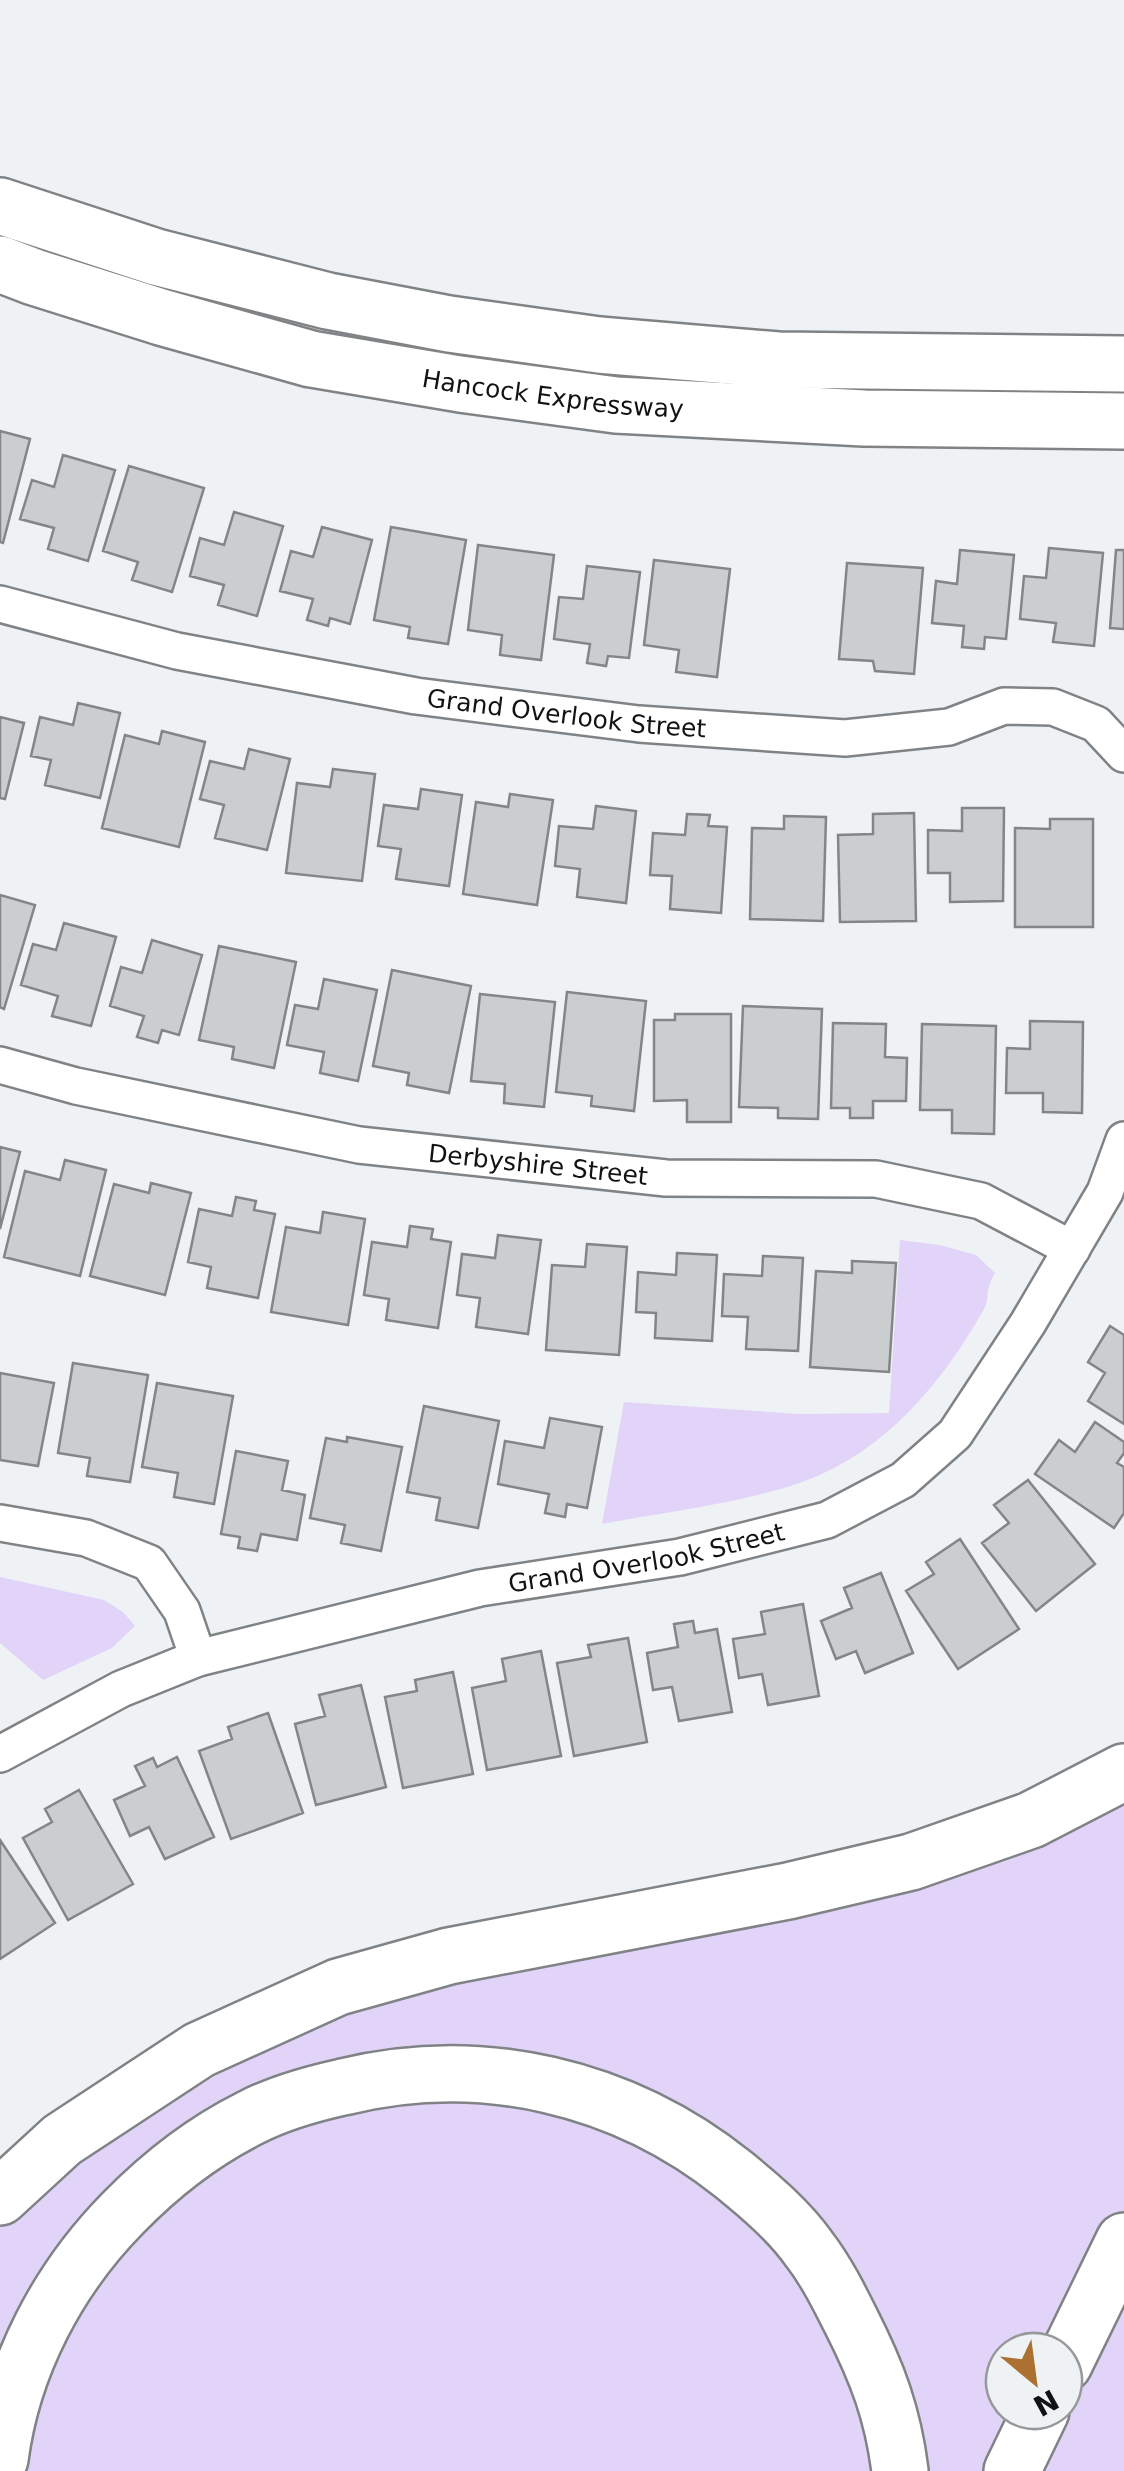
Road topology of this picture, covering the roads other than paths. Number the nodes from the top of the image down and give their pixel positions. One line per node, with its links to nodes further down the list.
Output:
1 (0, 206): 3 (main road)
2 (0, 264): 4 (main road, Hancock Expressway)
3 (1124, 364)
4 (1124, 422)
5 (0, 604): 6 (street, Grand Overlook Street)
6 (1124, 754)
7 (0, 1065): 9 (street, Derbyshire Street)
8 (1124, 1140): 9 (street, Grand Overlook Street)
9 (1072, 1249): 11 (street, Grand Overlook Street)
10 (0, 1523): 11 (street)
11 (198, 1658): 12 (street, Grand Overlook Street)
12 (0, 1754)
13 (1124, 1772): 14 (main road)
14 (0, 2197)
15 (1124, 2241): 16 (main road)
16 (1080, 2331)
17 (1031, 2431): 20 (main road)
18 (0, 2459): 19 (main road)
19 (900, 2471)
20 (1012, 2471)

